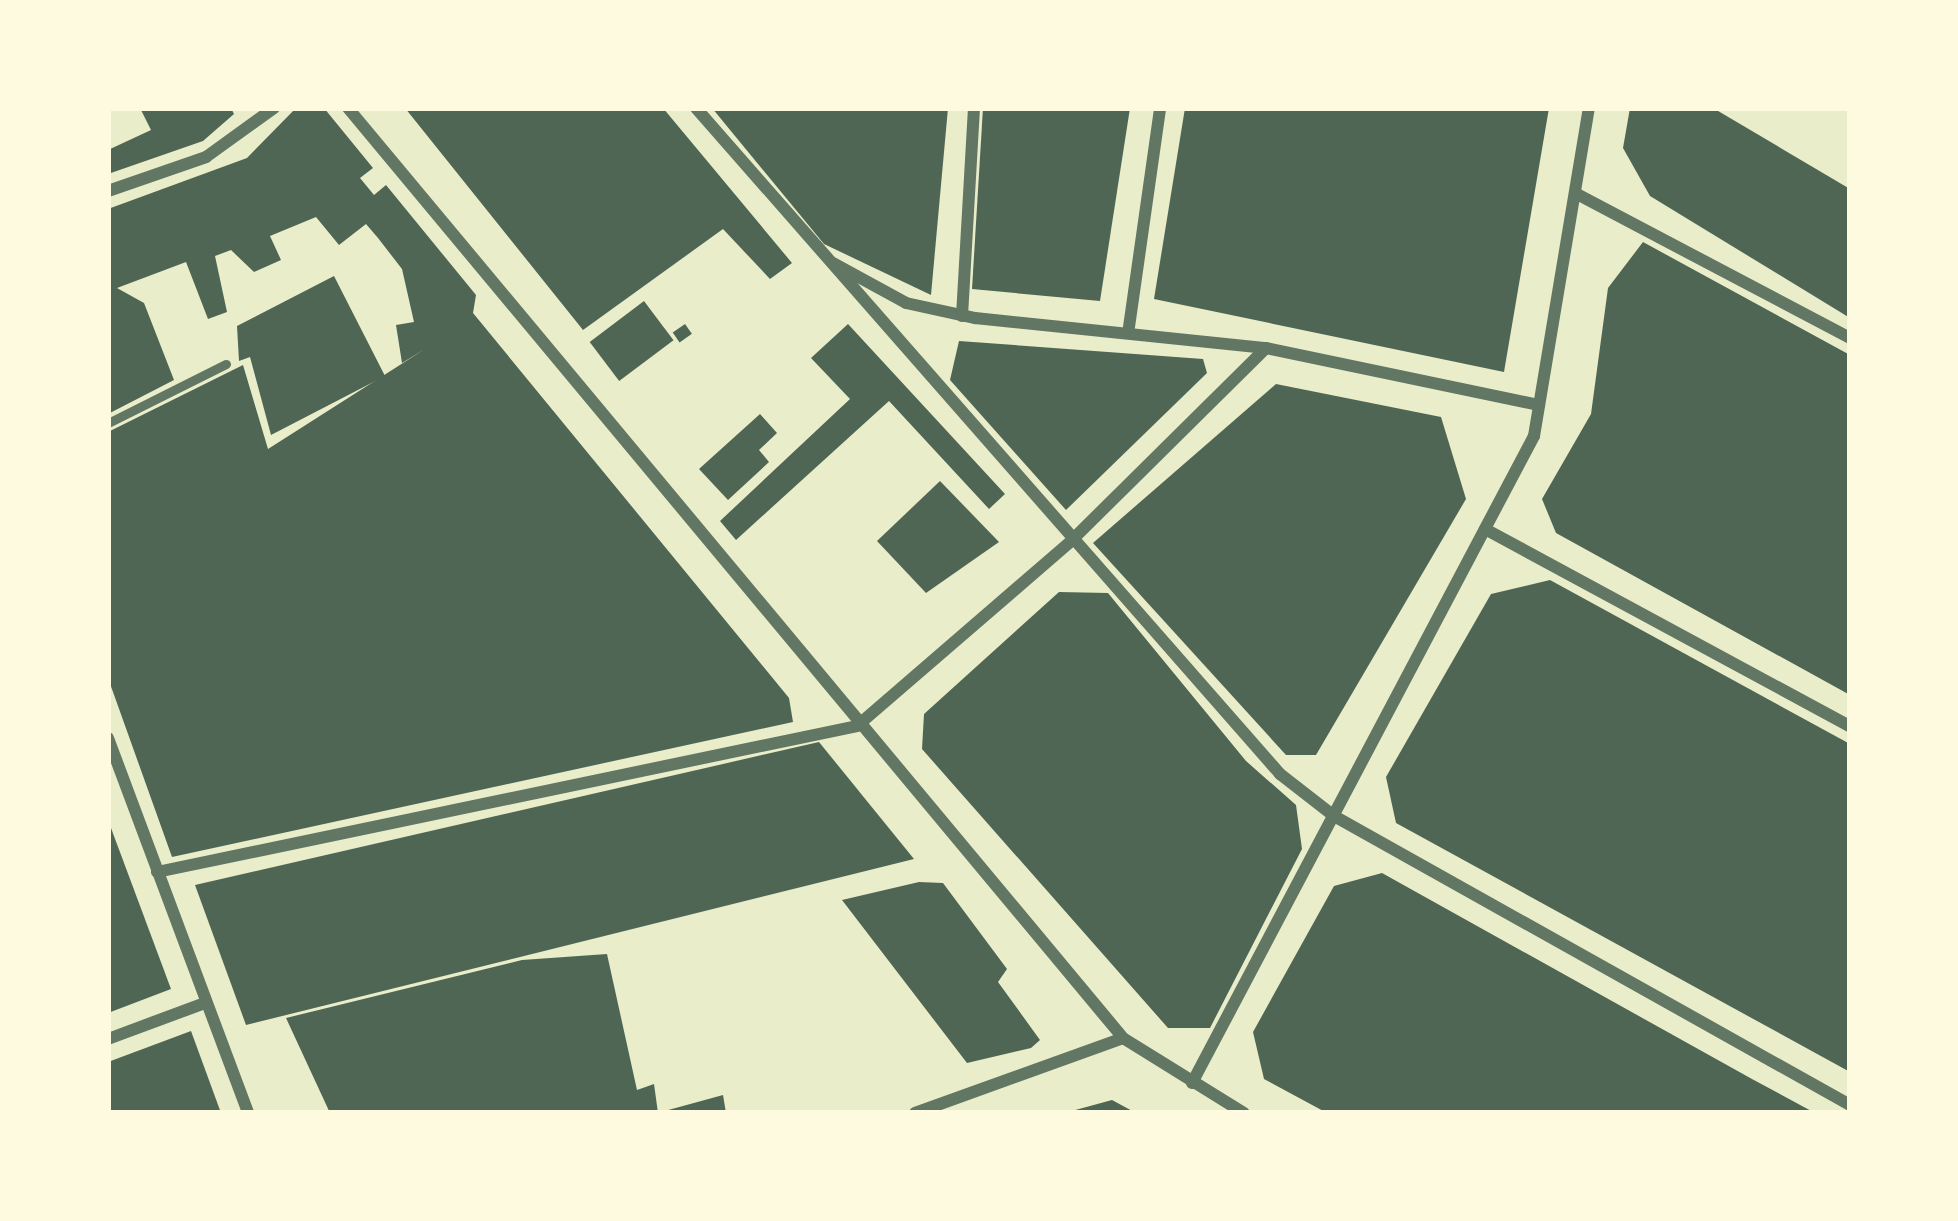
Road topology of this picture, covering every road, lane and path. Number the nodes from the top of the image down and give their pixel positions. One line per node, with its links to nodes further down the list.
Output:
1 (274, 108): 7 (street)
2 (348, 108): 19 (street)
3 (695, 108): 9 (street)
4 (974, 108): 10 (street)
5 (1160, 108): 11 (street)
6 (1589, 108): 8 (street)
7 (108, 191)
8 (1575, 193): 12 (street); 15 (street)
9 (821, 256): 10 (street); 18 (street)
10 (962, 316): 11 (street)
11 (1129, 327): 13 (street)
12 (1850, 338)
13 (1266, 347): 15 (street); 18 (street)
14 (226, 364): 16 (lane)
15 (1539, 405): 17 (street)
16 (108, 423)
17 (1485, 529): 20 (street); 22 (street)
18 (1071, 541): 19 (street); 22 (street)
19 (857, 726): 23 (street); 25 (street)
20 (1850, 726)
21 (108, 737): 23 (street)
22 (1334, 816): 27 (street); 28 (street)
23 (157, 872): 24 (street)
24 (205, 1003): 26 (street); 29 (street)
25 (1123, 1038): 27 (street); 30 (street)
26 (108, 1039)
27 (1192, 1083): 31 (street)
28 (1850, 1105)
29 (248, 1113)
30 (915, 1113)
31 (1244, 1113)

